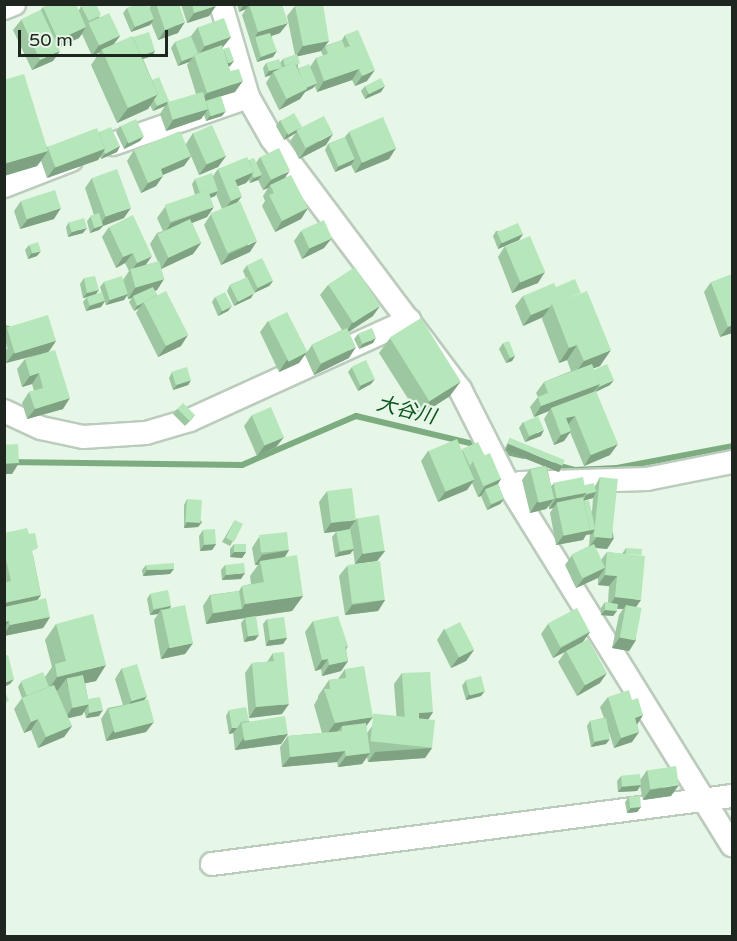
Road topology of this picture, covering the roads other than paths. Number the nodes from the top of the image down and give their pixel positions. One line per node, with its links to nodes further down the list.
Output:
1 (14, 4): 3 (street)
2 (220, 4): 4 (street)
3 (4, 8)
4 (248, 97): 5 (street); 6 (street)
5 (4, 186)
6 (409, 320): 7 (street); 9 (street)
7 (4, 411)
8 (732, 462): 9 (street)
9 (508, 484): 11 (street)
10 (732, 796): 11 (street)
11 (704, 800): 12 (street); 13 (street)
12 (732, 845)
13 (212, 864)

